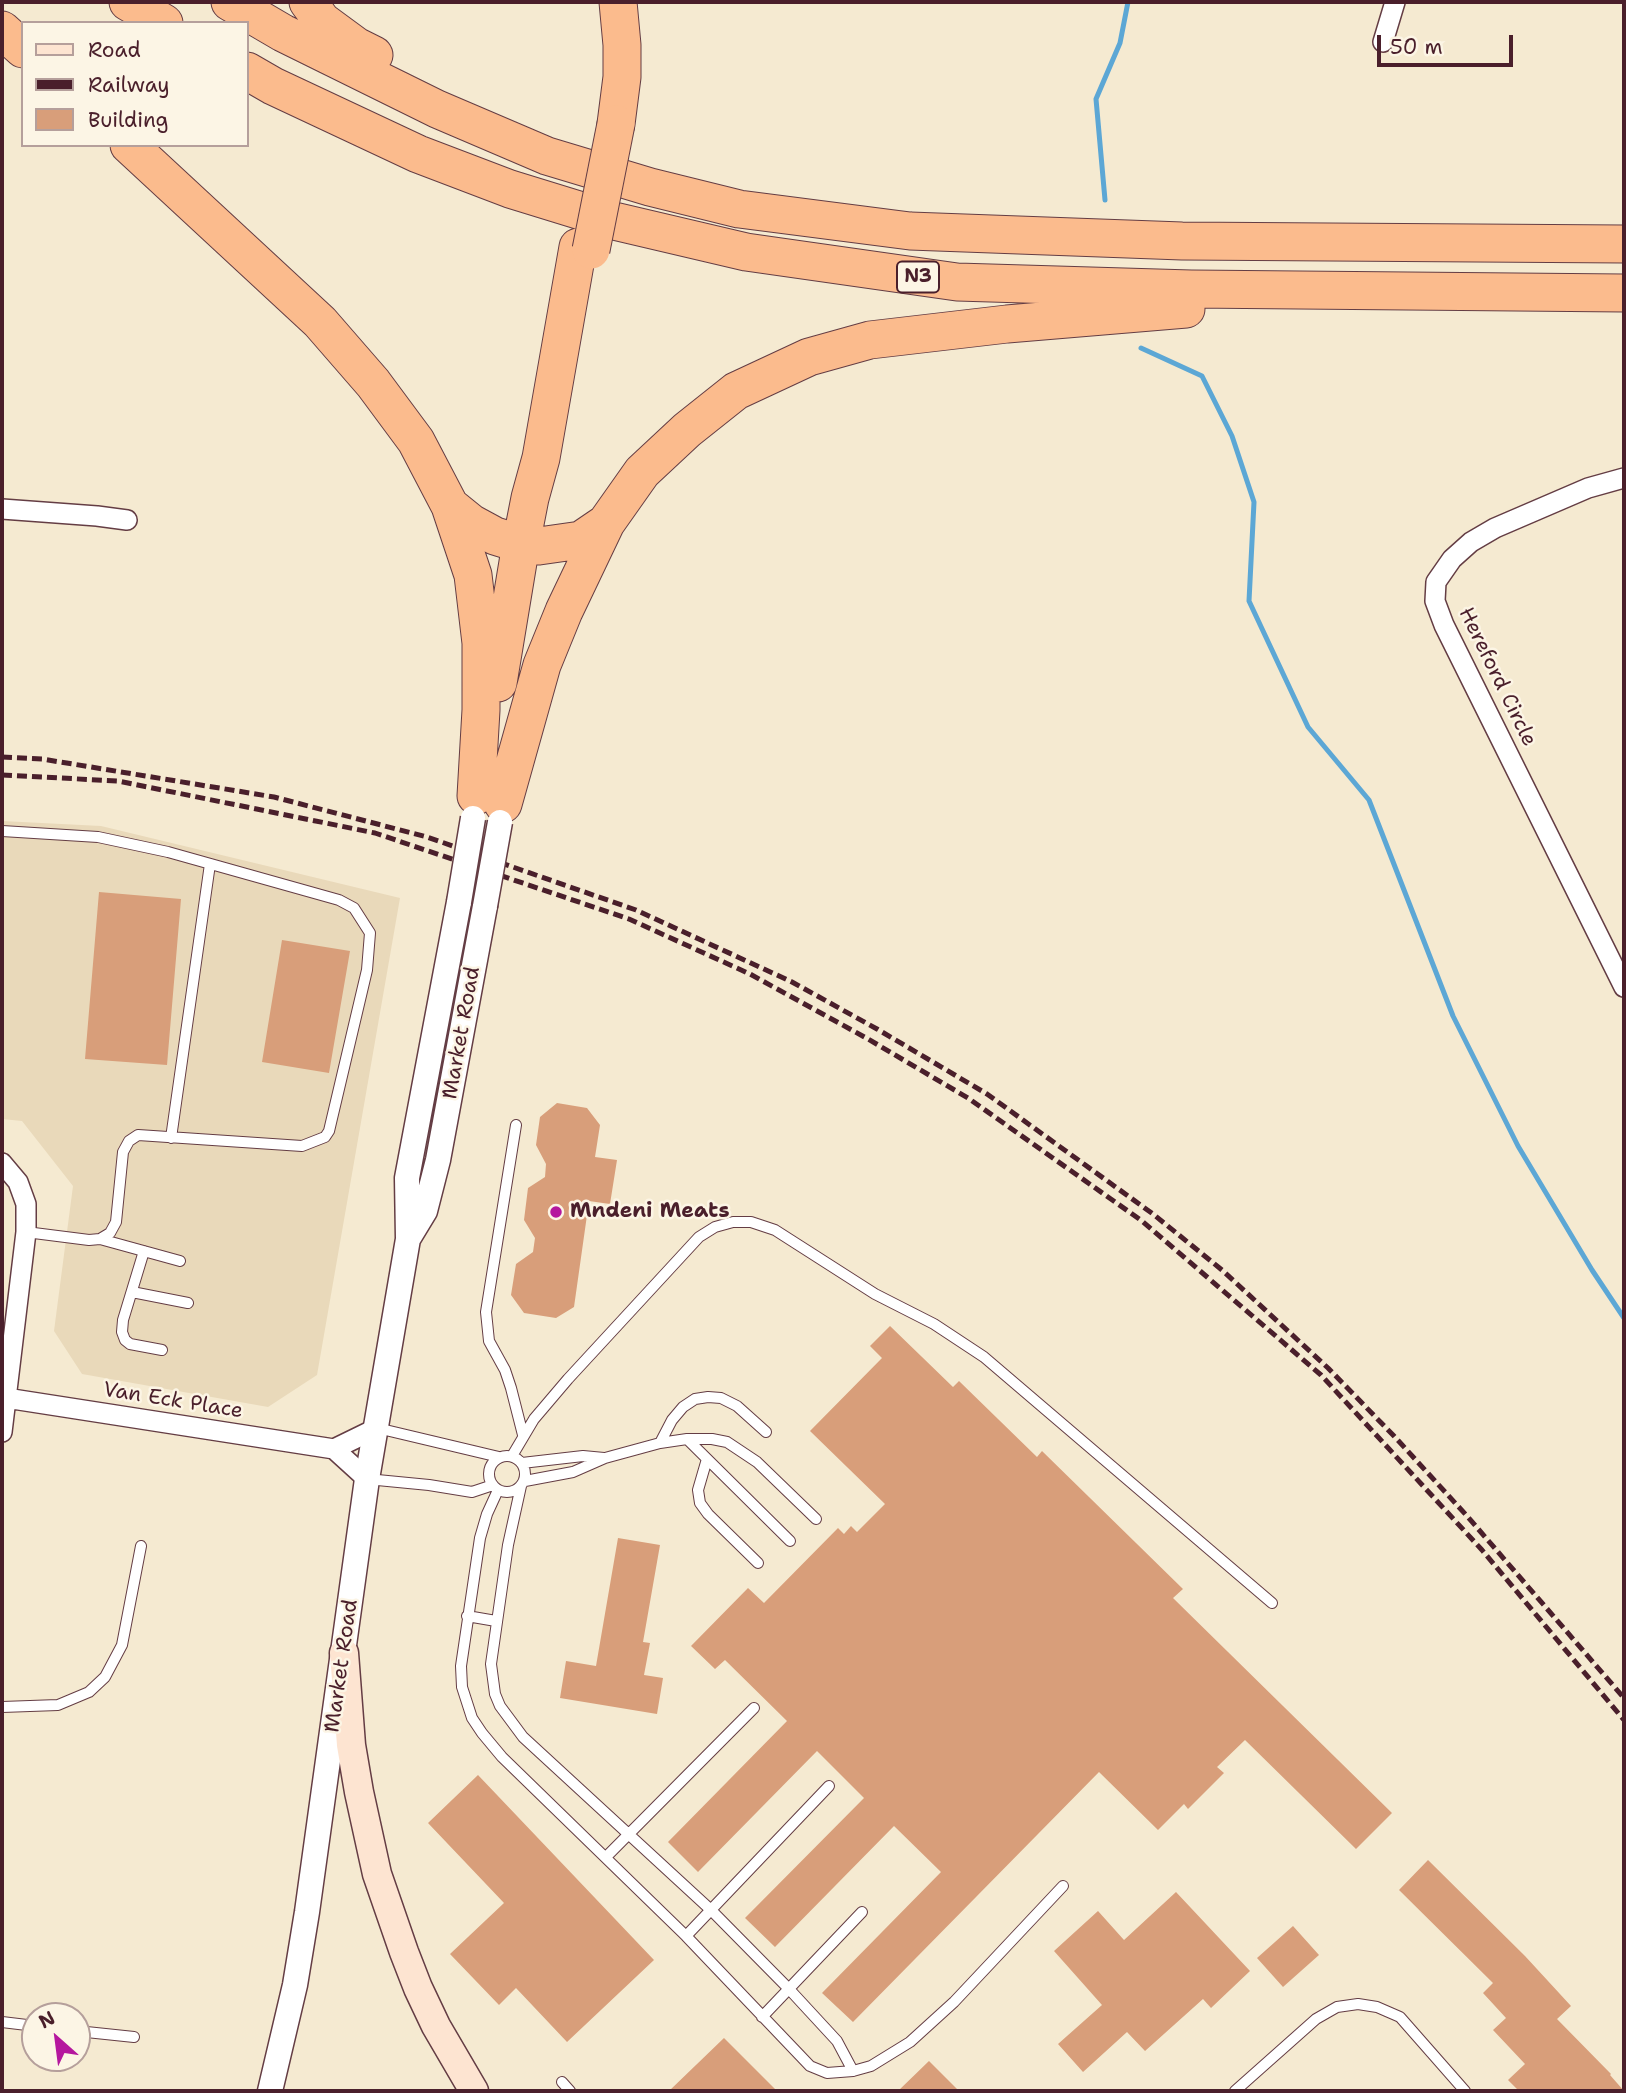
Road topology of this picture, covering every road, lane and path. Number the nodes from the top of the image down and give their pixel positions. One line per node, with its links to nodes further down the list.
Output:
1 (128, 2): 7 (highway)
2 (230, 2): 14 (highway, N3)
3 (308, 2): 14 (highway)
4 (606, 2): 12 (highway)
5 (618, 2): 12 (highway)
6 (1395, 2): 9 (street)
7 (161, 21)
8 (2, 30): 10 (highway)
9 (1383, 42)
10 (21, 47)
11 (248, 72): 17 (highway, N3)
12 (608, 123): 16 (highway)
13 (131, 147): 19 (highway)
14 (650, 187): 15 (highway, N3)
15 (1624, 244)
16 (584, 248): 23 (highway); 23 (highway)
17 (1624, 294): 22 (highway)
18 (1624, 478): 27 (street, Hereford Circle)
19 (450, 506): 23 (highway); 24 (highway)
20 (2, 509): 21 (street)
21 (127, 520)
22 (606, 523): 23 (highway); 24 (highway)
23 (530, 545): 24 (highway)
24 (488, 810): 33 (street, Market Road, bridge); 33 (street, Market Road, bridge)
25 (2, 831): 26 (lane)
26 (210, 864): 29 (lane); 29 (lane)
27 (1624, 987)
28 (516, 1125): 43 (lane)
29 (171, 1138): 32 (lane)
30 (2, 1163): 31 (street)
31 (26, 1232): 32 (lane); 39 (street)
32 (100, 1239): 34 (lane)
33 (408, 1239): 40 (street, Market Road)
34 (144, 1251): 35 (lane); 36 (lane)
35 (180, 1261)
36 (132, 1292): 37 (lane); 38 (lane)
37 (188, 1303)
38 (162, 1350)
39 (5, 1385): 41 (street); 46 (street, Van Eck Place)
40 (377, 1428): 46 (street); 48 (lane); 52 (street, Market Road)
41 (2, 1432)
42 (766, 1433): 45 (lane)
43 (523, 1435): 47 (lane); 59 (lane)
44 (687, 1439): 45 (lane); 50 (lane); 55 (lane)
45 (660, 1443): 49 (lane)
46 (334, 1449): 52 (street)
47 (512, 1456): 48 (lane); 51 (lane)
48 (499, 1457): 54 (lane)
49 (605, 1458): 51 (lane); 53 (lane)
50 (707, 1459): 56 (lane); 58 (lane)
51 (522, 1463): 53 (lane)
52 (367, 1479): 54 (lane); 62 (street, Market Road)
53 (523, 1483): 54 (lane); 61 (lane)
54 (495, 1488): 60 (lane)
55 (816, 1519)
56 (790, 1541)
57 (141, 1546): 63 (lane)
58 (758, 1563)
59 (1272, 1603)
60 (467, 1616): 61 (lane); 67 (lane)
61 (496, 1621): 66 (lane)
62 (344, 1653): 80 (street, Market Road); 81 (main road)
63 (2, 1707)
64 (754, 1708): 66 (lane)
65 (829, 1786): 69 (lane)
66 (627, 1833): 67 (lane); 69 (lane)
67 (607, 1857): 71 (lane)
68 (1063, 1886): 78 (lane)
69 (712, 1911): 71 (lane); 72 (lane)
70 (862, 1912): 72 (lane)
71 (686, 1936): 73 (lane)
72 (789, 1989): 73 (lane); 78 (lane)
73 (762, 2017): 78 (lane)
74 (2, 2022): 75 (lane)
75 (21, 2024)
76 (91, 2032): 77 (lane)
77 (134, 2037)
78 (853, 2071)
79 (562, 2082): 82 (lane)
80 (270, 2091)
81 (474, 2091)
82 (570, 2091)
83 (1235, 2091): 84 (lane)
84 (1465, 2091)

